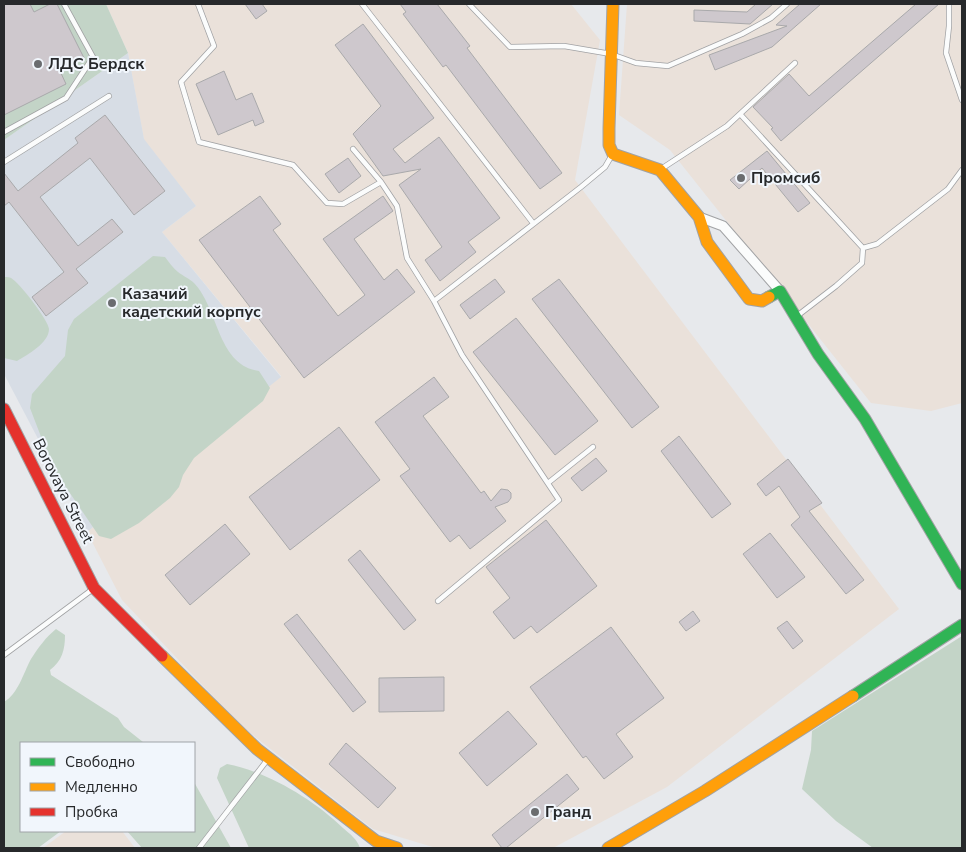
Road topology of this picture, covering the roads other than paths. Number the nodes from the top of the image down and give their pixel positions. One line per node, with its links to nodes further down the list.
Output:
1 (64, 4): 13 (lane)
2 (198, 4): 19 (lane)
3 (362, 4): 21 (lane)
4 (469, 4): 8 (lane)
5 (613, 4): 8 (street)
6 (787, 4): 8 (lane)
7 (949, 4): 11 (lane)
8 (611, 54): 15 (street)
9 (795, 63): 12 (lane)
10 (109, 96): 16 (lane)
11 (962, 100)
12 (740, 114): 17 (lane); 22 (lane)
13 (4, 132)
14 (353, 149): 19 (lane)
15 (613, 154): 17 (street); 21 (lane)
16 (4, 162)
17 (660, 170): 20 (street)
18 (962, 170): 22 (lane)
19 (381, 182): 24 (lane)
20 (699, 217): 23 (street); 23 (street)
21 (533, 223): 24 (lane)
22 (863, 248): 25 (lane)
23 (780, 291): 25 (street)
24 (434, 301): 28 (lane)
25 (796, 317): 29 (street)
26 (4, 409): 30 (street, Borovaya Street)
27 (593, 447): 28 (lane)
28 (548, 483): 31 (lane)
29 (962, 584)
30 (94, 588): 33 (lane); 34 (street, Borovaya Street)
31 (438, 601)
32 (962, 625): 37 (street)
33 (4, 655)
34 (269, 758): 35 (lane); 36 (street, Borovaya Street)
35 (199, 848)
36 (397, 848)
37 (608, 848)

